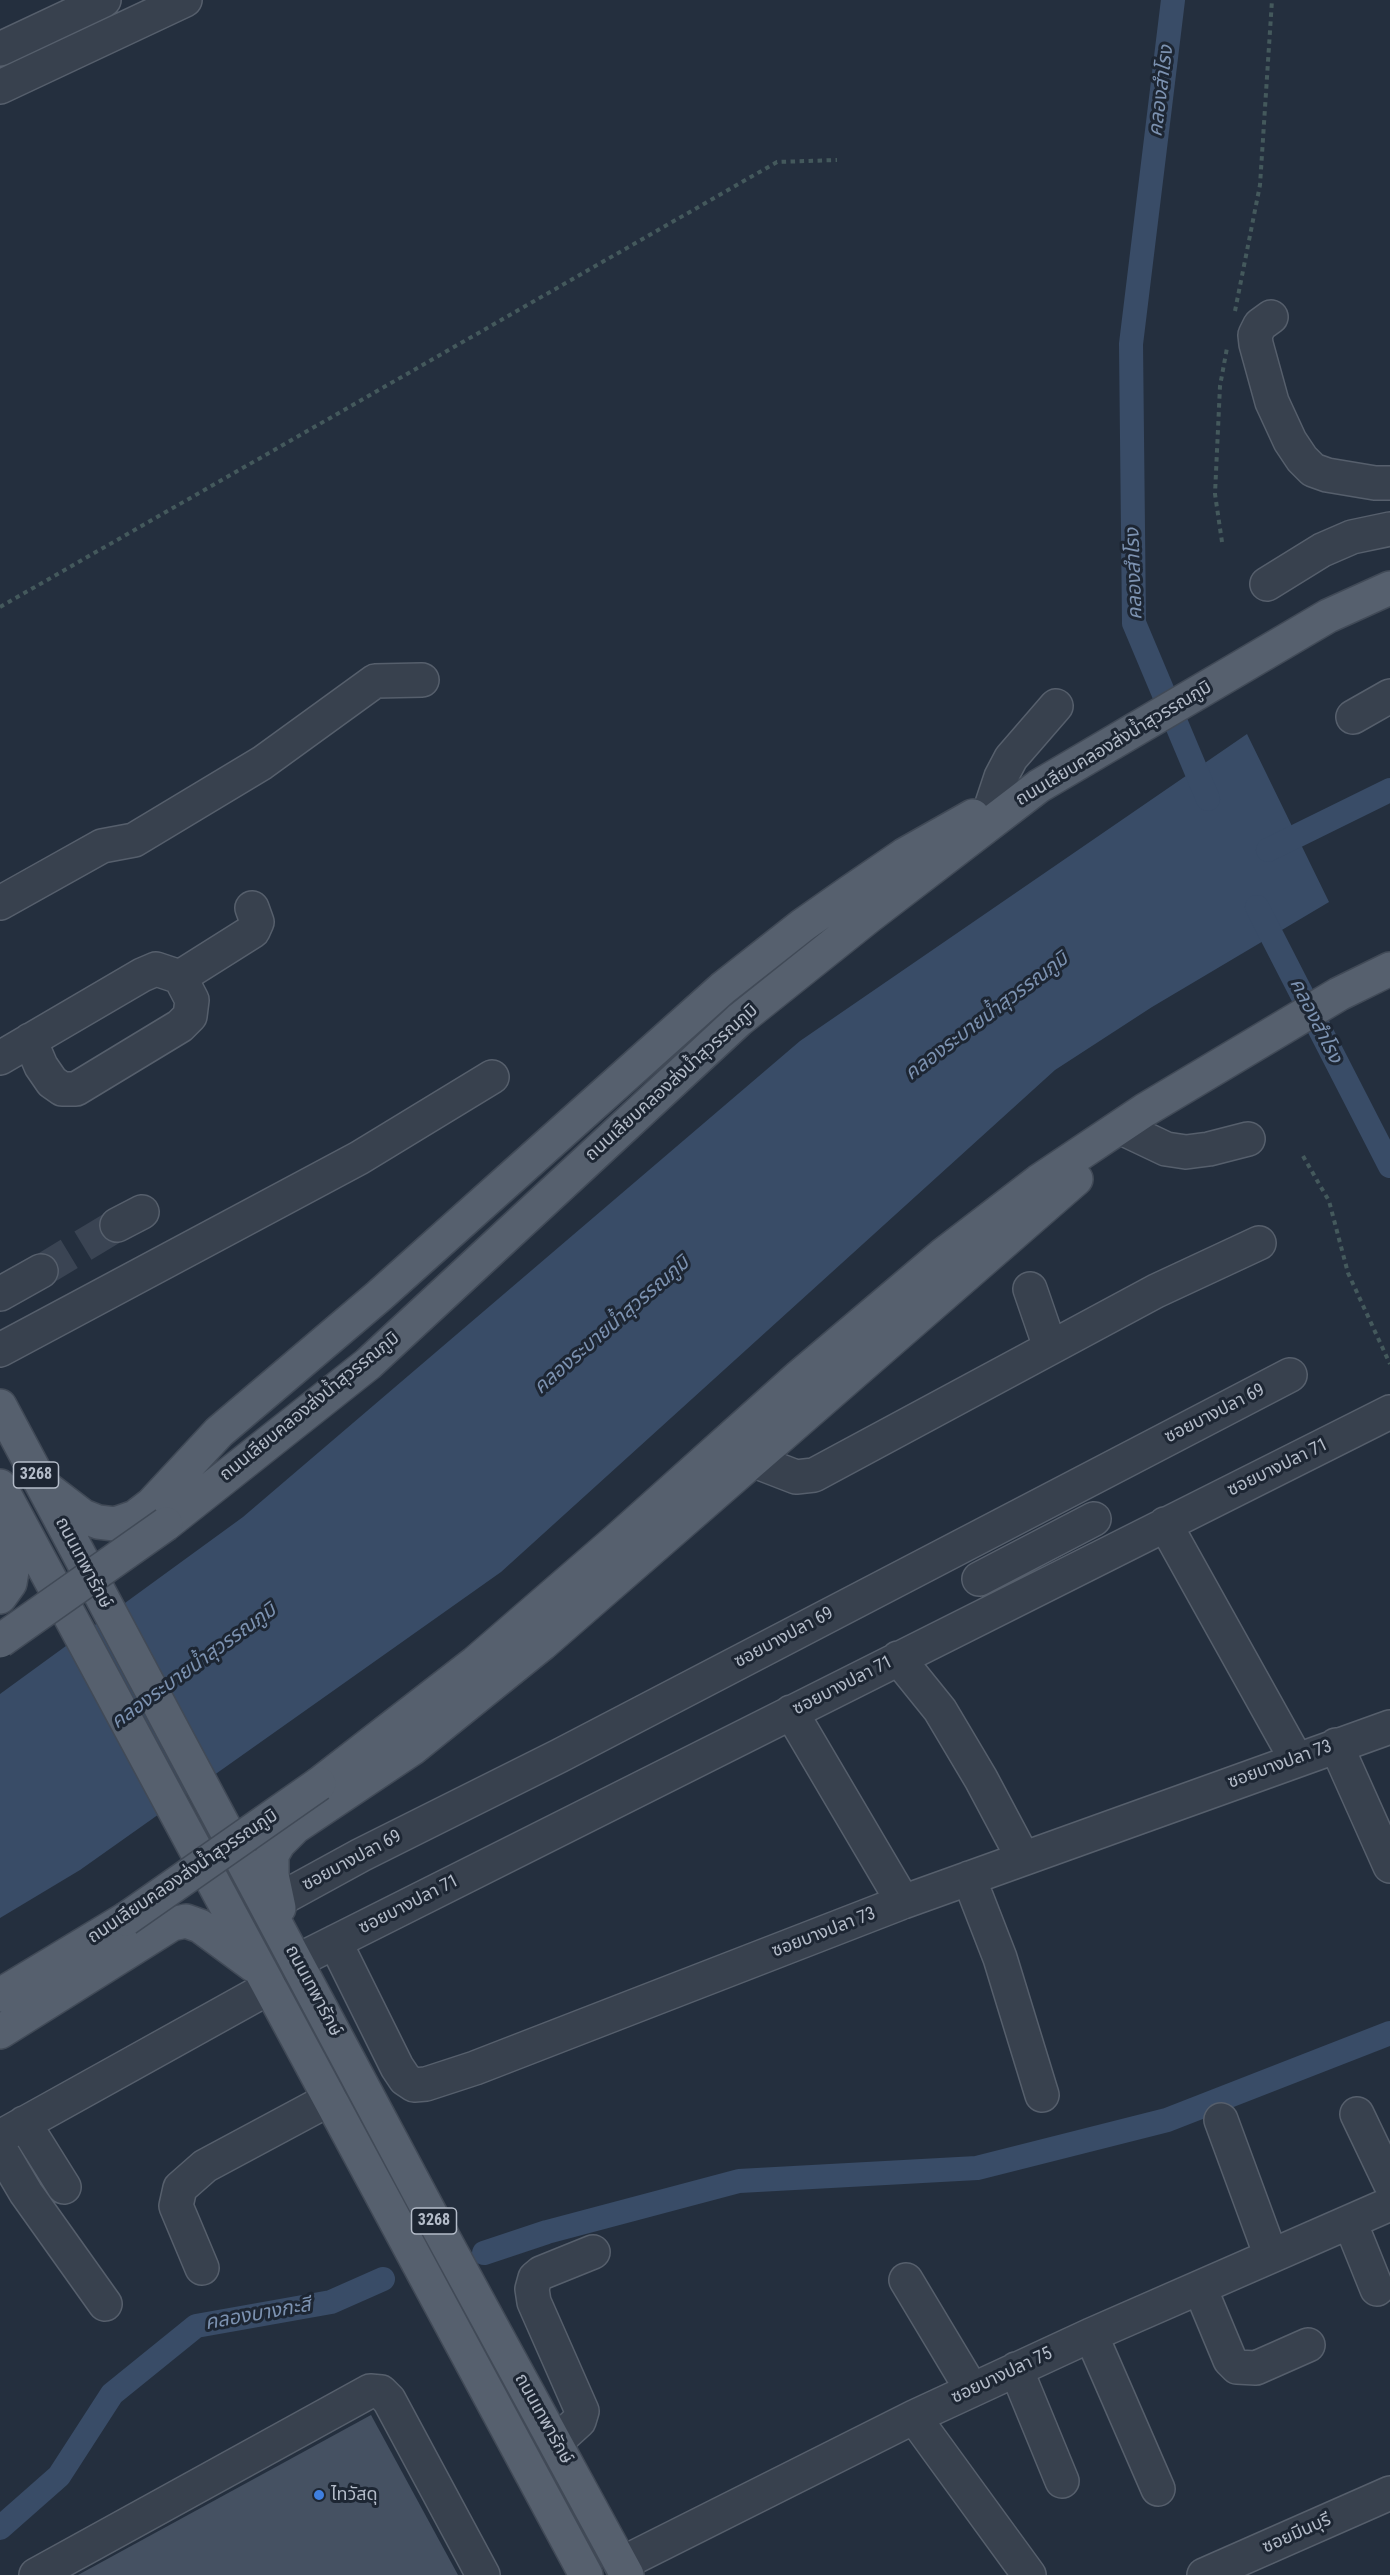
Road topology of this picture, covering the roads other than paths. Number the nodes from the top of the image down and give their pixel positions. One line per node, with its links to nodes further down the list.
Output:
1 (104, 0): 3 (street)
2 (185, 0): 4 (street)
3 (0, 49)
4 (0, 87)
5 (1271, 317): 6 (street)
6 (1390, 483)
7 (1390, 529): 8 (street)
8 (1267, 584)
9 (1390, 588): 14 (main road, ถนนเลียบคลองส่งน้ำสุวรรณภูมิ)
10 (422, 680): 16 (street)
11 (1390, 696): 13 (street)
12 (1056, 706): 15 (street)
13 (1353, 717)
14 (1033, 790): 15 (main road); 44 (main road, ถนนเลียบคลองส่งน้ำสุวรรณภูมิ, bridge)
15 (991, 807): 35 (main road)
16 (0, 903)
17 (252, 908): 19 (street)
18 (1390, 969): 23 (main road, ถนนเลียบคลองส่งน้ำสุวรรณภูมิ)
19 (180, 977): 20 (street); 20 (street)
20 (30, 1040): 21 (street)
21 (0, 1058)
22 (492, 1077): 30 (street)
23 (1146, 1112): 24 (street); 34 (main road); 58 (main road, ถนนเลียบคลองส่งน้ำสุวรรณภูมิ, bridge)
24 (1248, 1139)
25 (1259, 1243): 29 (street)
26 (41, 1270): 28 (street)
27 (1030, 1289): 29 (street)
28 (0, 1294)
29 (1050, 1347): 34 (street)
30 (0, 1350)
31 (1290, 1375): 37 (street, ซอยบางปลา 69)
32 (0, 1406): 35 (main road, ถนนเทพารักษ์ / 3268)
33 (1390, 1412): 39 (street, ซอยบางปลา 71)
34 (752, 1460): 53 (main road)
35 (40, 1484): 56 (main road, ถนนเทพารักษ์ / 3268, bridge)
36 (3, 1494): 43 (main road); 57 (main road, ถนนเทพารักษ์ / 3268, bridge)
37 (1016, 1518): 40 (street); 53 (street, ซอยบางปลา 69)
38 (1094, 1519): 40 (street)
39 (1165, 1524): 42 (street, ซอยบางปลา 71); 49 (street)
40 (1032, 1552): 41 (street); 42 (street)
41 (979, 1579)
42 (1047, 1583): 45 (street, ซอยบางปลา 71)
43 (0, 1597)
44 (0, 1641)
45 (898, 1658): 46 (street, ซอยบางปลา 71); 50 (street)
46 (792, 1712): 54 (street); 55 (street, ซอยบางปลา 71)
47 (1390, 1727): 48 (street, ซอยบางปลา 73)
48 (1336, 1745): 49 (street, ซอยบางปลา 73); 51 (street)
49 (1296, 1759): 50 (street, ซอยบางปลา 73)
50 (1023, 1858): 52 (street, ซอยบางปลา 73)
51 (1390, 1866)
52 (969, 1878): 54 (street, ซอยบางปลา 73); 60 (street)
53 (277, 1901): 56 (main road)
54 (903, 1902): 55 (street, ซอยบางปลา 73)
55 (335, 1942): 56 (street, ซอยบางปลา 71)
56 (292, 1952): 82 (main road, ถนนเทพารักษ์ / 3268)
57 (266, 1980): 59 (main road); 61 (main road, ถนนเทพารักษ์ / 3268); 64 (street)
58 (0, 1995)
59 (0, 2032)
60 (1042, 2095)
61 (330, 2100): 72 (street); 89 (main road, ถนนเทพารักษ์ / 3268)
62 (1357, 2114): 66 (street)
63 (1221, 2120): 71 (street)
64 (12, 2130): 67 (street)
65 (0, 2149): 76 (street)
66 (1390, 2183)
67 (64, 2187)
68 (1390, 2205): 69 (street, ซอยบางปลา 75)
69 (1350, 2222): 71 (street, ซอยบางปลา 75); 75 (street)
70 (593, 2252): 82 (street)
71 (1271, 2256): 74 (street, ซอยบางปลา 75)
72 (202, 2268)
73 (906, 2280): 80 (street)
74 (1200, 2288): 77 (street, ซอยบางปลา 75); 78 (street)
75 (1377, 2289)
76 (105, 2304)
77 (1091, 2335): 79 (street, ซอยบางปลา 75); 84 (street)
78 (1308, 2345)
79 (1016, 2369): 80 (street, ซอยบางปลา 75); 83 (street)
80 (972, 2390): 81 (street, ซอยบางปลา 75)
81 (914, 2417): 86 (street, ซอยบางปลา 75); 90 (street)
82 (556, 2442): 86 (main road, ถนนเทพารักษ์ / 3268)
83 (1062, 2481)
84 (1158, 2489)
85 (1390, 2493): 91 (street, ซอยมีนบุรี)
86 (624, 2570)
87 (36, 2575): 88 (street)
88 (483, 2575)
89 (586, 2575)
90 (1029, 2575)
91 (1204, 2575)

